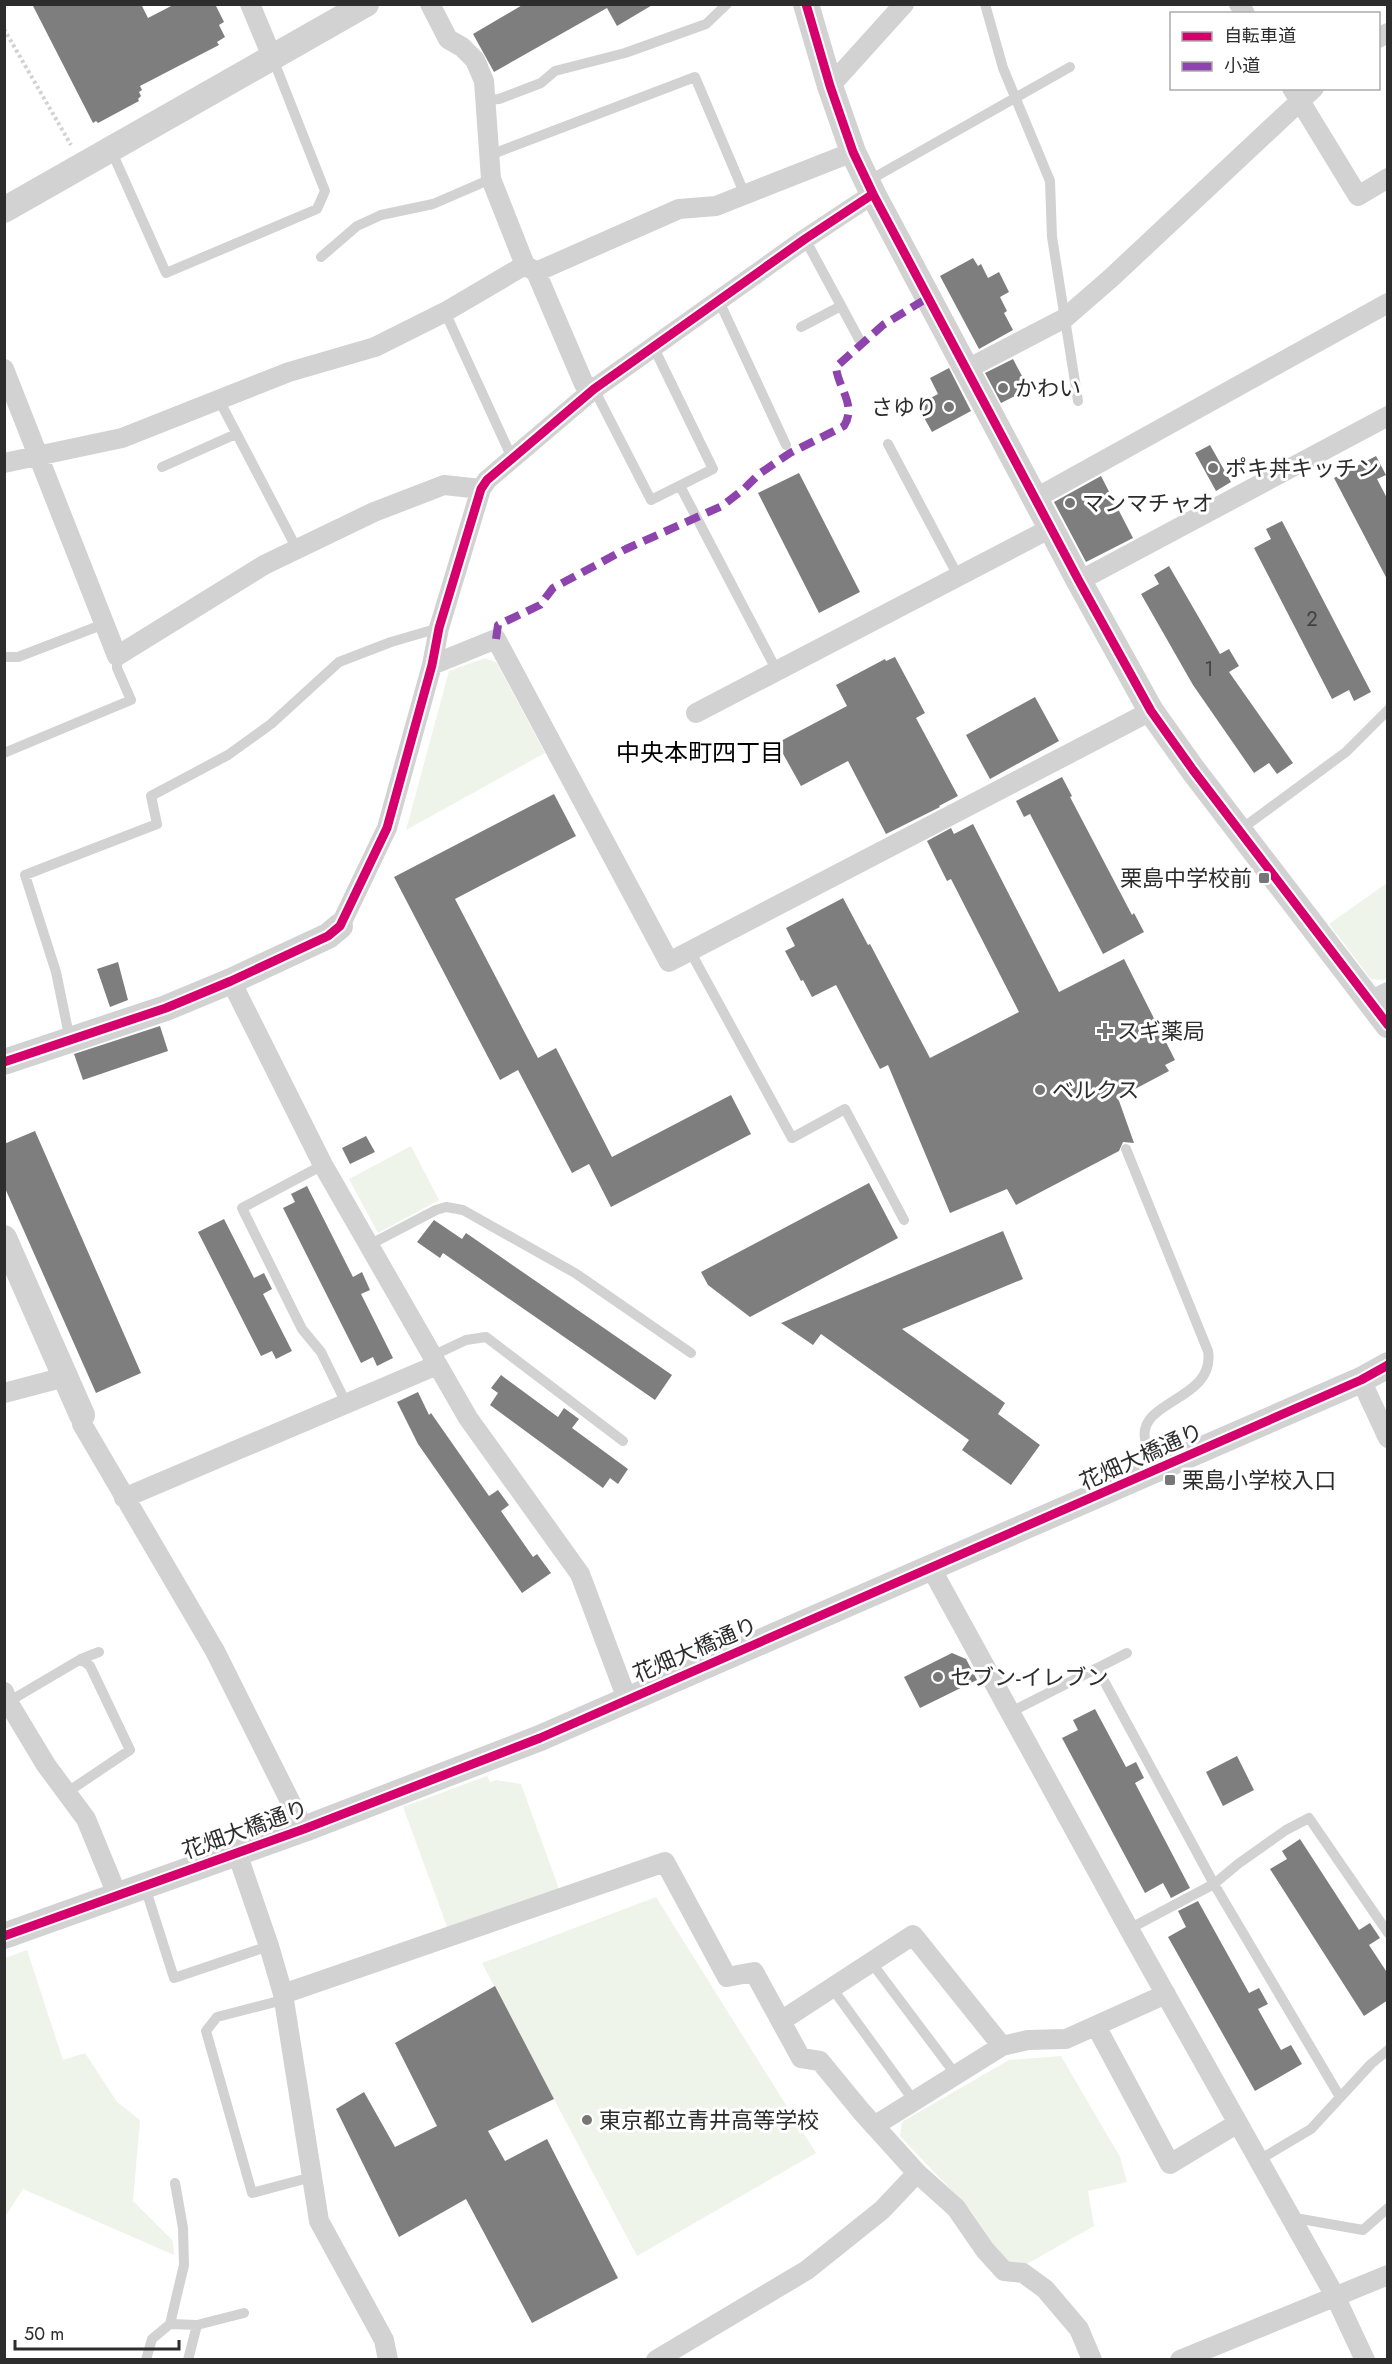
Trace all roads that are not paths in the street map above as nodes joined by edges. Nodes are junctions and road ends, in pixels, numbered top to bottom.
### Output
1 (250, 4) edge
2 (366, 4) edge
3 (430, 4) edge
4 (727, 4) edge
5 (806, 4) edge
6 (904, 4) edge
7 (985, 4) edge
8 (273, 59) junction
9 (1070, 67) dead end
10 (830, 86) junction
11 (1301, 92) edge
12 (1016, 97) junction
13 (486, 100) junction
14 (111, 150) junction
15 (853, 152) junction
16 (490, 155) junction
17 (1388, 178) edge
18 (491, 179) junction
19 (870, 187) junction
20 (745, 195) junction
21 (4, 210) edge
22 (805, 239) junction
23 (321, 257) dead end
24 (530, 268) junction
25 (719, 301) junction
26 (1388, 303) edge
27 (841, 306) junction
28 (446, 312) junction
29 (1065, 318) junction
30 (801, 327) dead end
31 (860, 339) dead end
32 (653, 346) junction
33 (4, 369) edge
34 (967, 369) junction
35 (594, 389) junction
36 (218, 398) junction
37 (1078, 401) dead end
38 (1388, 416) edge
39 (236, 434) junction
40 (888, 444) dead end
41 (786, 445) dead end
42 (39, 455) junction
43 (512, 458) junction
44 (4, 463) edge
45 (162, 467) dead end
46 (680, 486) junction
47 (481, 489) junction
48 (1036, 498) junction
49 (1051, 528) junction
50 (297, 549) junction
51 (958, 576) junction
52 (1079, 581) junction
53 (104, 624) junction
54 (439, 628) junction
55 (117, 656) junction
56 (7, 657) dead end
57 (432, 665) junction
58 (777, 670) junction
59 (1388, 710) edge
60 (1151, 711) junction
61 (696, 713) dead end
62 (4, 753) edge
63 (1240, 830) junction
64 (340, 926) joint
65 (690, 951) junction
66 (231, 981) junction
67 (1379, 996) edge
68 (1388, 1025) edge
69 (70, 1040) junction
70 (4, 1062) edge
71 (1126, 1149) dead end
72 (323, 1165) junction
73 (904, 1220) dead end
74 (4, 1238) edge
75 (369, 1245) junction
76 (691, 1353) dead end
77 (434, 1360) junction
78 (1388, 1365) edge
79 (65, 1377) junction
80 (1361, 1380) junction
81 (4, 1393) edge
82 (346, 1403) junction
83 (82, 1415) joint
84 (1388, 1438) edge
85 (623, 1441) dead end
86 (1158, 1469) junction
87 (124, 1498) junction
88 (931, 1568) junction
89 (99, 1652) dead end
90 (1126, 1653) dead end
91 (81, 1659) junction
92 (1097, 1668) junction
93 (6, 1697) edge
94 (627, 1699) junction
95 (1011, 1712) junction
96 (66, 1793) junction
97 (304, 1829) junction
98 (237, 1853) junction
99 (1214, 1884) junction
100 (145, 1887) junction
101 (118, 1897) junction
102 (1129, 1929) junction
103 (1388, 1933) edge
104 (4, 1936) edge
105 (269, 1946) junction
106 (871, 1962) junction
107 (832, 1988) junction
108 (1166, 1994) junction
109 (283, 1997) junction
110 (781, 2021) junction
111 (1096, 2026) junction
112 (1002, 2046) junction
113 (1388, 2050) edge
114 (956, 2075) junction
115 (1340, 2097) junction
116 (914, 2101) junction
117 (1238, 2123) junction
118 (874, 2126) junction
119 (1259, 2160) junction
120 (917, 2173) junction
121 (312, 2177) junction
122 (175, 2183) dead end
123 (1388, 2208) edge
124 (1293, 2222) junction
125 (1388, 2275) edge
126 (1335, 2296) junction
127 (243, 2313) dead end
128 (170, 2324) junction
129 (196, 2325) junction
130 (146, 2360) edge
131 (188, 2360) edge
132 (388, 2360) edge
133 (656, 2360) edge
134 (1092, 2360) edge
135 (1180, 2360) edge
136 (1365, 2360) edge

1 - 8 street
2 - 8 street
3 - 13 street
4 - 13 lane
5 - 10 street
6 - 10 street
7 - 12 lane
8 - 14 street
8 - 14 lane
9 - 12 lane
10 - 15 street
11 - 17 street
11 - 29 street
12 - 19 lane
12 - 29 lane
13 - 16 street
14 - 21 street
15 - 19 street
15 - 20 street
16 - 18 street
16 - 20 lane
18 - 23 lane
18 - 24 street
19 - 22 street
19 - 34 street
20 - 24 street
22 - 25 street
22 - 27 lane
24 - 28 street
24 - 35 street
25 - 32 street
25 - 41 lane
26 - 48 street
27 - 30 lane
27 - 31 lane
28 - 36 street
28 - 43 lane
29 - 34 street
29 - 37 lane
32 - 35 street
32 - 46 lane
33 - 42 street
34 - 48 street
35 - 43 street
35 - 46 lane
36 - 39 lane
36 - 42 street
38 - 52 street
39 - 45 lane
39 - 50 lane
40 - 51 lane
42 - 44 street
42 - 53 street
43 - 47 street
46 - 58 lane
47 - 50 street
47 - 54 street
48 - 49 street
49 - 51 street
49 - 52 street
50 - 55 street
51 - 58 street
52 - 60 street
53 - 55 street
53 - 56 lane
54 - 57 street
54 - 69 lane
55 - 62 lane
57 - 64 street
57 - 65 street
58 - 61 street
59 - 63 lane
60 - 63 street
60 - 65 street
63 - 67 street
64 - 66 street
65 - 73 lane
66 - 69 street
66 - 72 street
67 - 68 street
69 - 70 street
71 - 86 lane
72 - 75 street
72 - 82 lane
74 - 79 street
75 - 76 lane
75 - 77 street
77 - 82 street
77 - 85 lane
77 - 94 street
78 - 80 street, 花畑大橋通り
79 - 81 street
79 - 83 street
80 - 84 street
80 - 86 street, 花畑大橋通り
82 - 87 street
83 - 87 street
86 - 88 street, 花畑大橋通り
87 - 97 street
88 - 94 street, 花畑大橋通り
88 - 95 street
89 - 91 lane
90 - 92 lane
91 - 93 lane
91 - 96 lane
92 - 95 lane
92 - 99 lane
93 - 96 street
94 - 97 street, 花畑大橋通り
95 - 102 street
96 - 101 street
97 - 98 street, 花畑大橋通り
98 - 100 street, 花畑大橋通り
98 - 105 street
99 - 102 lane
99 - 103 lane
99 - 115 lane
100 - 101 street, 花畑大橋通り
100 - 105 lane
101 - 104 street, 花畑大橋通り
102 - 108 street
105 - 109 street
106 - 107 street
106 - 112 street
106 - 114 lane
107 - 110 street
107 - 116 lane
108 - 111 street
108 - 117 street
109 - 110 street
109 - 121 street
109 - 121 lane
110 - 118 street
111 - 112 street
111 - 117 street
112 - 114 street
113 - 115 lane
114 - 116 street
115 - 119 lane
116 - 118 street
117 - 119 street
118 - 120 street
119 - 124 street
120 - 133 street
120 - 134 street
121 - 132 street
122 - 128 lane
123 - 124 lane
124 - 126 street
125 - 126 street
126 - 135 street
126 - 136 street
127 - 129 lane
128 - 129 lane
128 - 130 lane
129 - 131 lane

